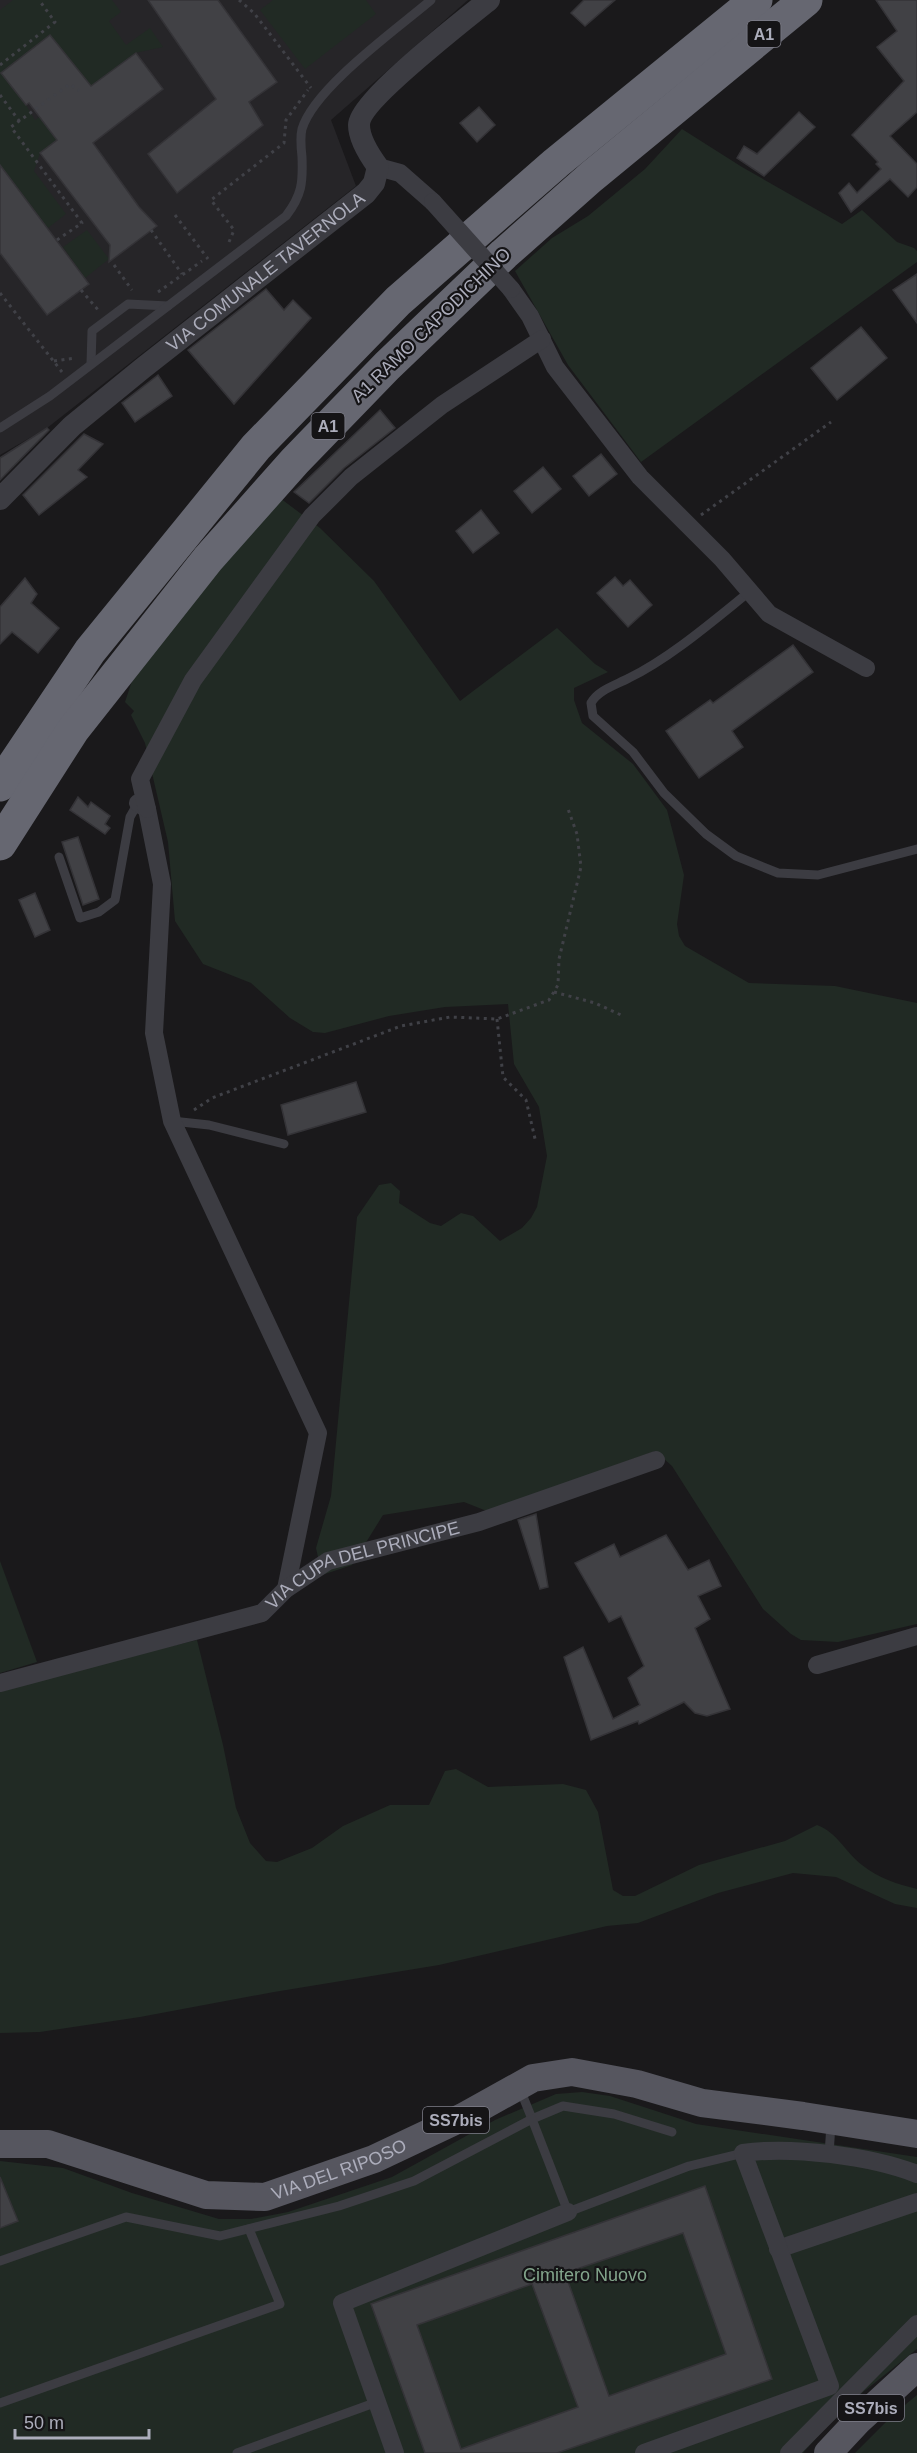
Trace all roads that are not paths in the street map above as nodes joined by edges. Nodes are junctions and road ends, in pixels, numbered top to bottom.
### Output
1 (489, 0) edge
2 (751, 0) edge
3 (756, 0) edge
4 (806, 0) edge
5 (428, 1) edge
6 (707, 41) junction
7 (378, 167) junction
8 (168, 306) junction
9 (542, 339) junction
10 (91, 364) junction
11 (0, 428) edge
12 (0, 499) edge
13 (749, 592) junction
14 (866, 668) dead end
15 (0, 785) edge
16 (142, 806) junction
17 (0, 844) edge
18 (917, 849) edge
19 (59, 857) dead end
20 (172, 1121) junction
21 (284, 1144) dead end
22 (656, 1460) dead end
23 (286, 1589) junction
24 (917, 1636) edge
25 (817, 1665) dead end
26 (0, 1683) edge
27 (519, 2086) junction
28 (532, 2119) junction
29 (831, 2121) junction
30 (672, 2132) dead end
31 (917, 2134) edge
32 (0, 2145) edge
33 (743, 2153) junction
34 (829, 2155) junction
35 (917, 2174) edge
36 (917, 2202) edge
37 (568, 2212) junction
38 (249, 2229) junction
39 (778, 2249) junction
40 (0, 2261) edge
41 (917, 2324) edge
42 (917, 2367) edge
43 (377, 2402) junction
44 (0, 2403) edge
45 (237, 2453) edge
46 (394, 2453) edge
47 (644, 2453) edge
48 (789, 2453) edge
49 (828, 2453) edge

1 - 7 street
2 - 6 highway
3 - 6 highway, A1 RAMO CAPODICHINO / A1
4 - 17 highway, A1 RAMO CAPODICHINO / A1
5 - 8 lane
6 - 15 highway, A1 RAMO CAPODICHINO / A1
7 - 9 street, bridge
7 - 12 street, VIA COMUNALE TAVERNOLA
8 - 10 lane
8 - 10 lane
9 - 13 street
9 - 16 street
10 - 11 lane
13 - 14 street
13 - 18 lane
16 - 19 lane
16 - 20 street
20 - 21 lane
20 - 23 street
22 - 23 street, VIA CUPA DEL PRINCIPE
23 - 26 street, VIA CUPA DEL PRINCIPE
24 - 25 street
27 - 28 lane
27 - 29 main road, VIA DEL RIPOSO / SS7bis
27 - 32 main road, VIA DEL RIPOSO / SS7bis
28 - 30 lane
28 - 37 lane
28 - 38 lane
29 - 31 main road, VIA DEL RIPOSO / SS7bis
29 - 34 lane
33 - 34 street
33 - 37 lane
33 - 39 street
34 - 35 street
36 - 39 street
37 - 43 street
38 - 40 lane
38 - 44 lane
39 - 47 street
41 - 48 street
42 - 49 main road, SS7bis
43 - 45 lane
43 - 46 street

